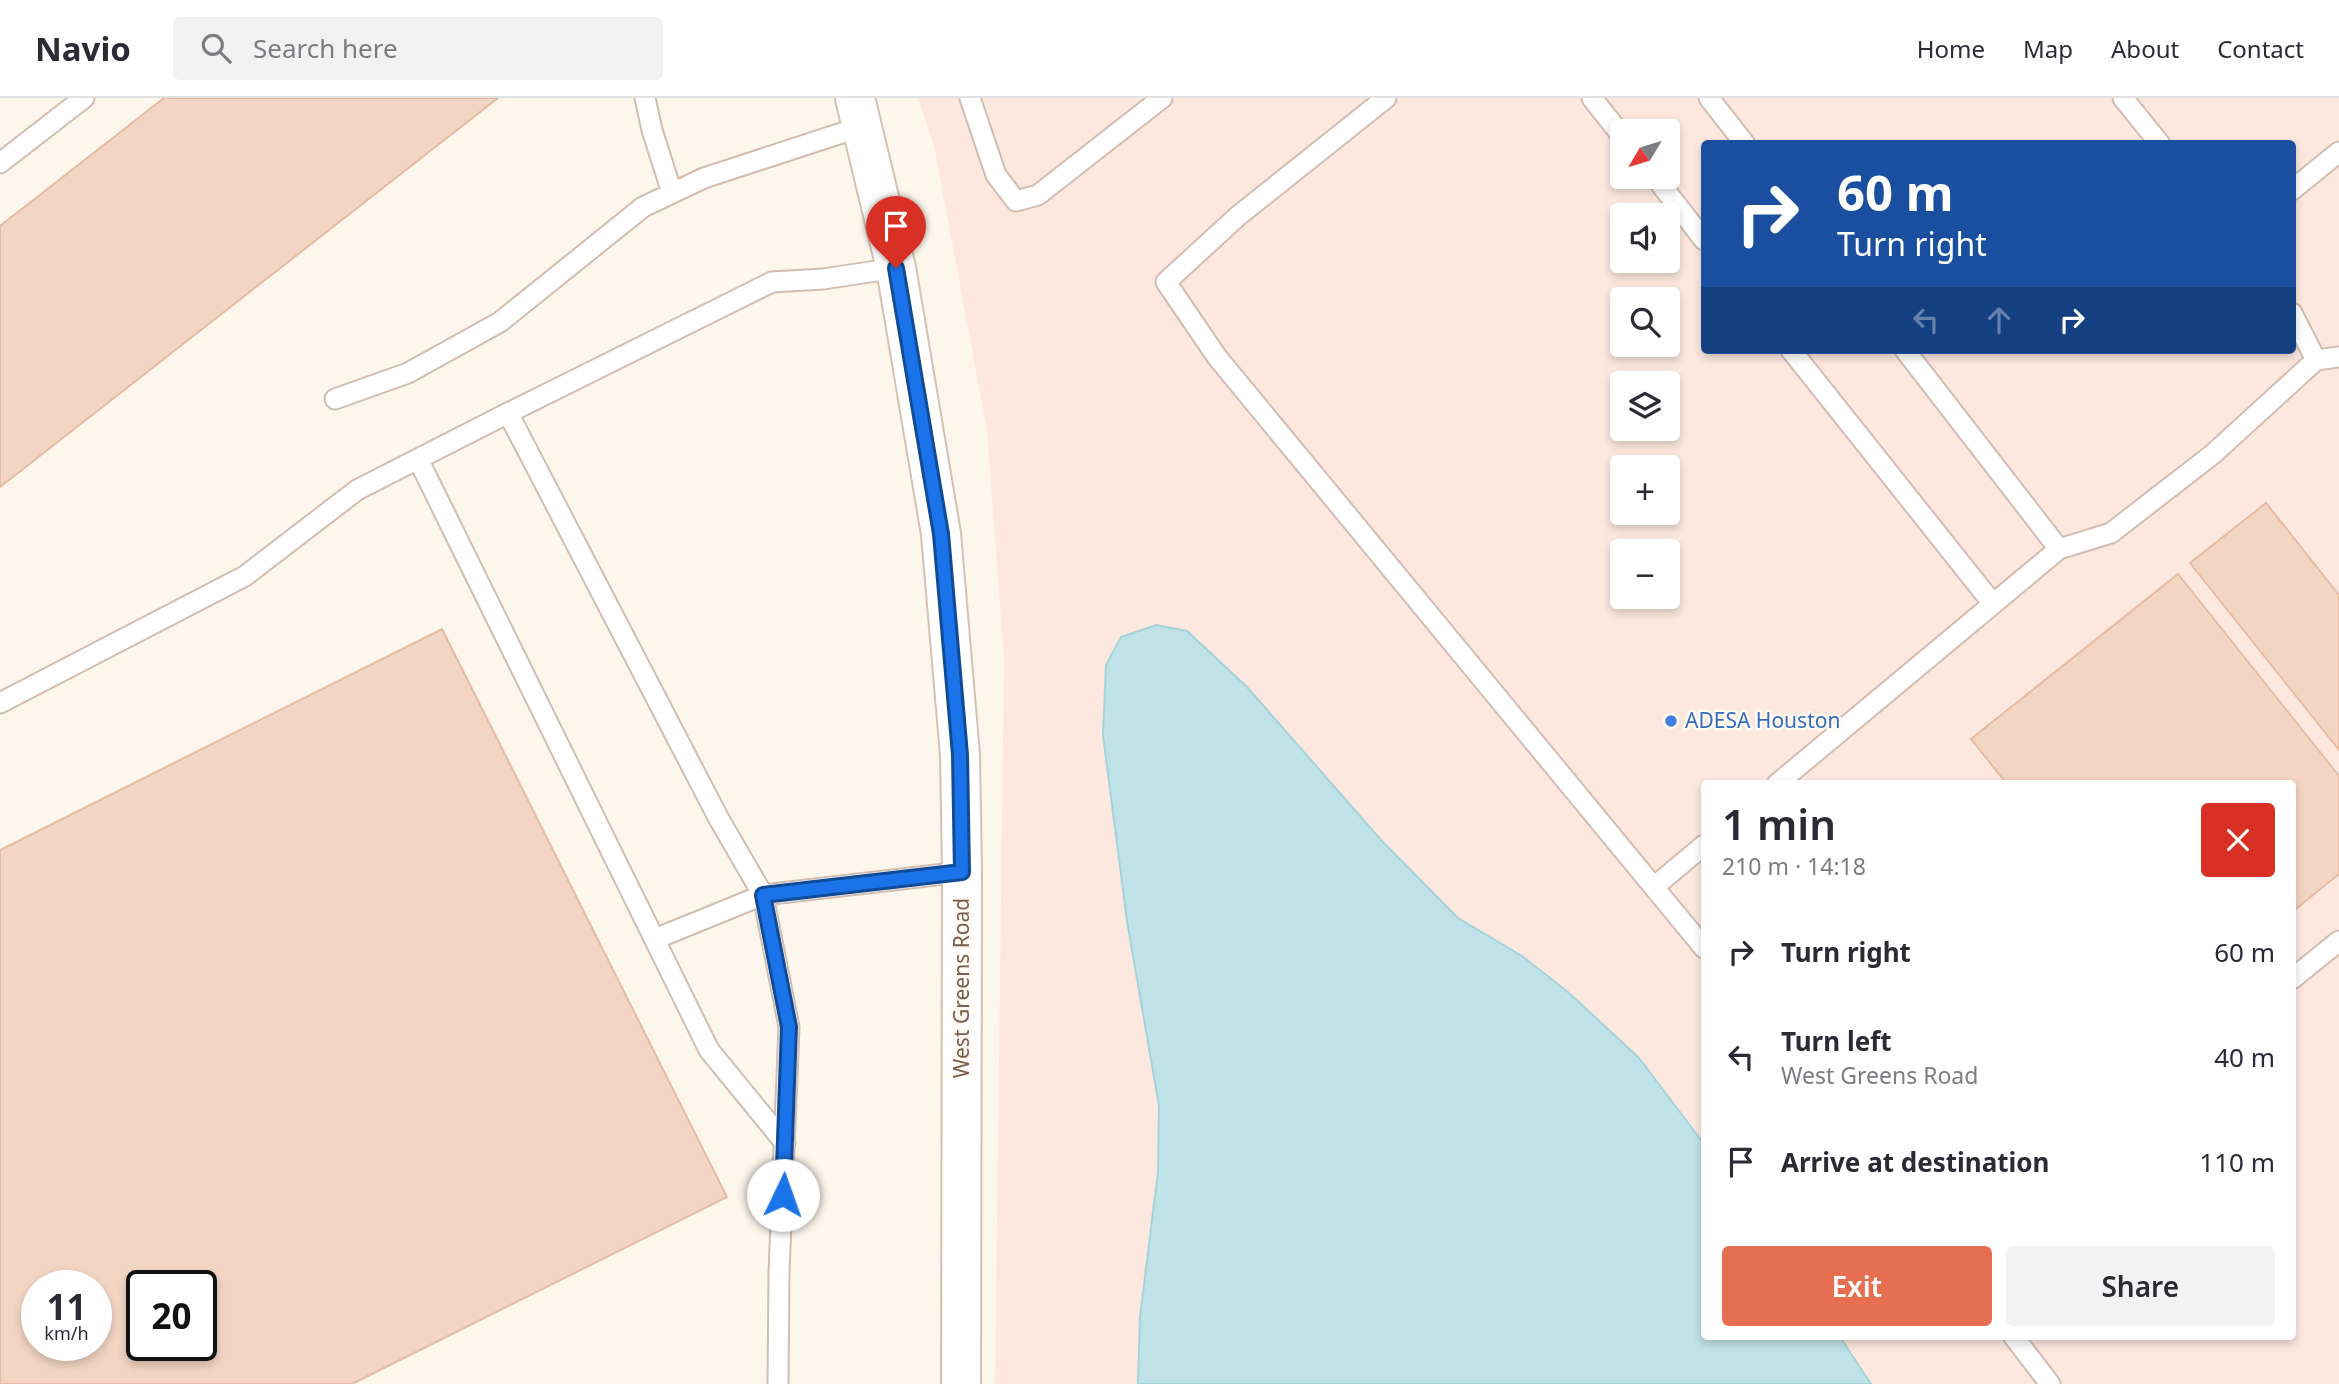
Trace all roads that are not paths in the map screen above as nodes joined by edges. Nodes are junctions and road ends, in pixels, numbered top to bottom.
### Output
1 (84, 98) edge
2 (645, 98) edge
3 (970, 98) edge
4 (1161, 98) edge
5 (1386, 98) edge
6 (1592, 98) edge
7 (1709, 98) edge
8 (2123, 98) edge
9 (859, 112) edge
10 (1610, 121) edge
11 (1742, 140) edge
12 (2157, 140) edge
13 (2339, 152) edge
14 (0, 163) edge
15 (2296, 187) edge
16 (1664, 189) edge
17 (672, 193) junction
18 (1701, 236) edge
19 (896, 268) junction
20 (2296, 321) edge
21 (1794, 354) edge
22 (1908, 354) edge
23 (2339, 357) edge
24 (2316, 360) junction
25 (335, 399) dead end
26 (508, 413) junction
27 (418, 459) junction
28 (2059, 549) junction
29 (1993, 604) junction
30 (0, 703) edge
31 (1782, 780) edge
32 (1701, 848) edge
33 (962, 872) junction
34 (1654, 887) junction
35 (763, 895) junction
36 (655, 939) junction
37 (2339, 941) edge
38 (1701, 944) edge
39 (2296, 976) edge
40 (785, 1143) junction
41 (2016, 1340) edge
42 (778, 1384) edge
43 (961, 1384) edge
44 (2050, 1384) edge

1 - 14 lane
2 - 17 lane
3 - 4 lane
5 - 34 lane
6 - 10 lane
7 - 11 lane
8 - 12 lane
9 - 17 lane
9 - 19 main road, West Greens Road
13 - 15 lane
16 - 18 lane
17 - 25 lane
19 - 26 lane
19 - 33 main road, West Greens Road
20 - 24 lane
21 - 29 lane
22 - 28 lane
23 - 24 lane
24 - 28 lane
26 - 27 lane
26 - 35 lane
27 - 30 lane
27 - 36 lane
28 - 29 lane
29 - 31 lane
32 - 34 lane
33 - 35 lane
33 - 43 main road, West Greens Road
34 - 38 lane
35 - 36 lane
35 - 40 lane
36 - 40 lane
37 - 39 lane
40 - 42 lane
41 - 44 lane

